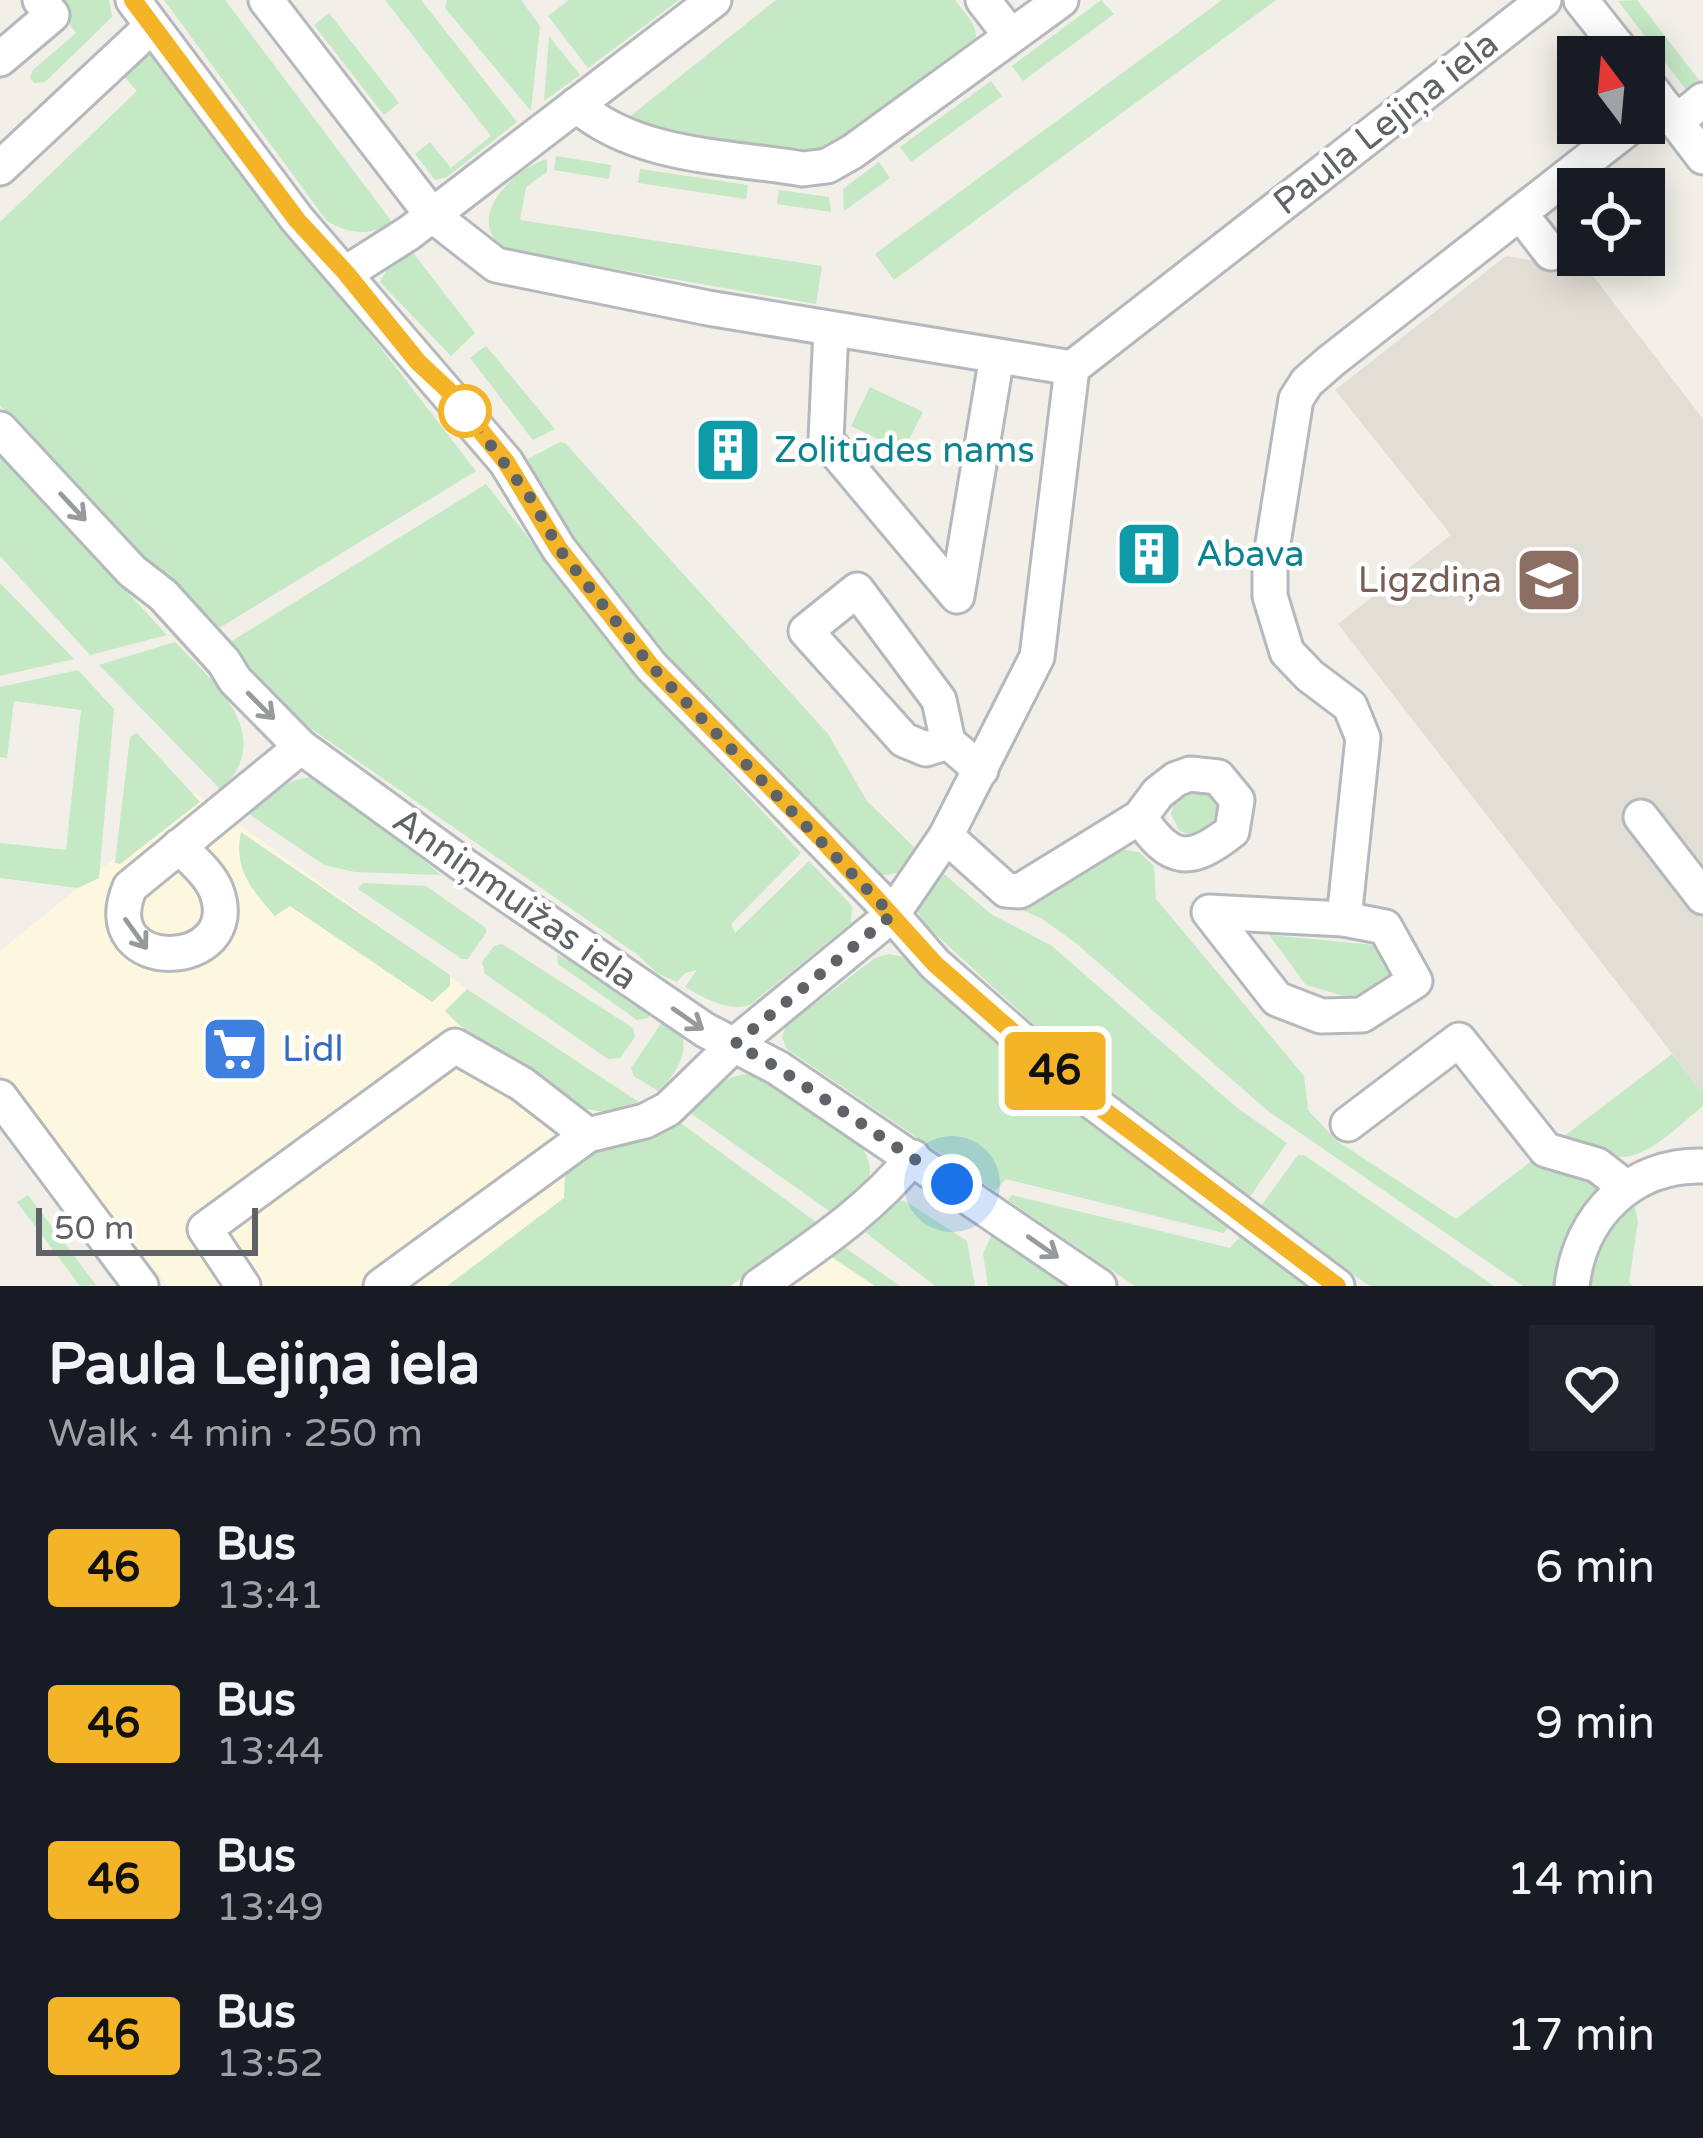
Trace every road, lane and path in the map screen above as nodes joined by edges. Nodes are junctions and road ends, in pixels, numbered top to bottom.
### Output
1 (40, 0) edge
2 (266, 0) edge
3 (714, 0) edge
4 (982, 0) edge
5 (1060, 0) edge
6 (1544, 0) edge
7 (1581, 0) edge
8 (142, 13) edge
9 (1011, 36) junction
10 (1609, 36) edge
11 (0, 59) edge
12 (1703, 100) edge
13 (576, 105) junction
14 (1665, 107) edge
15 (1665, 121) edge
16 (1608, 144) edge
17 (1703, 157) edge
18 (0, 168) edge
19 (1520, 213) junction
20 (432, 215) junction
21 (1551, 253) dead end
22 (346, 273) junction
23 (831, 328) junction
24 (997, 356) junction
25 (1072, 368) junction
26 (0, 429) edge
27 (947, 742) junction
28 (301, 747) junction
29 (981, 770) junction
30 (1140, 817) dead end
31 (1641, 817) dead end
32 (946, 836) junction
33 (179, 846) dead end
34 (1703, 897) edge
35 (892, 915) junction
36 (1344, 920) junction
37 (735, 1044) junction
38 (0, 1096) edge
39 (1348, 1124) dead end
40 (588, 1135) junction
41 (913, 1157) junction
42 (1703, 1166) edge
43 (1624, 1186) junction
44 (141, 1286) edge
45 (242, 1286) edge
46 (381, 1286) edge
47 (759, 1286) edge
48 (1099, 1286) edge
49 (1337, 1286) edge
50 (1572, 1286) edge

1 - 11 street
2 - 20 street
3 - 13 street
4 - 9 street
5 - 9 street
6 - 25 street, Paula Lejiņa iela
7 - 10 street
8 - 18 street
8 - 22 street
9 - 13 street
12 - 14 street
13 - 20 street
15 - 17 street
16 - 19 street
19 - 21 street
19 - 36 street
20 - 22 street
20 - 23 street
22 - 35 street
23 - 24 street
23 - 24 street
24 - 25 street
25 - 29 street
26 -> 28 street, Anniņmuižas iela
27 - 27 street
27 - 29 street
28 - 33 street
28 -> 37 street, Anniņmuižas iela
29 - 32 street
30 - 32 street
31 - 34 street
32 - 35 street
35 - 37 street
35 - 49 street
36 - 36 street
37 - 40 street
37 - 41 street, Anniņmuižas iela
38 - 44 street
39 - 43 street
40 - 45 street
40 - 46 street
41 - 47 street
41 -> 48 street, Anniņmuižas iela
42 - 43 street
43 - 50 street

